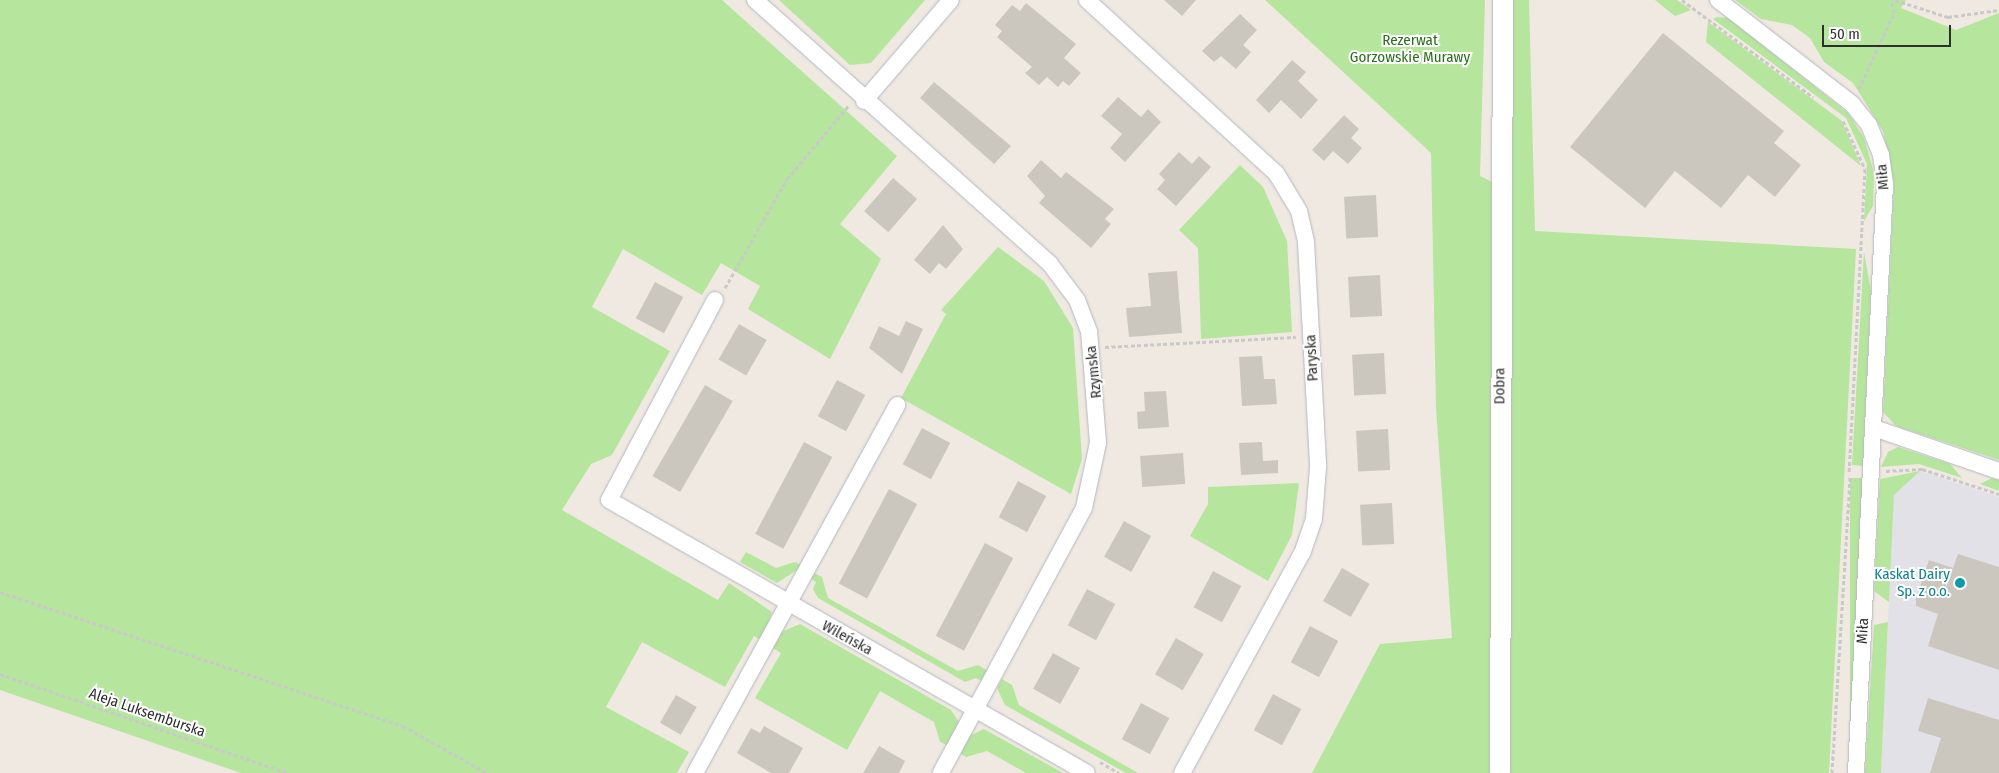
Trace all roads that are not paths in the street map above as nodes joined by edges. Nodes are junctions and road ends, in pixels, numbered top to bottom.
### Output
1 (755, 0) edge
2 (951, 0) edge
3 (1086, 0) edge
4 (1503, 0) edge
5 (1718, 0) edge
6 (860, 98) junction
7 (715, 300) road end
8 (897, 405) dead end
9 (1874, 428) junction
10 (1999, 471) edge
11 (789, 605) junction
12 (976, 711) junction
13 (695, 773) edge
14 (941, 773) edge
15 (1087, 773) edge
16 (1182, 773) edge
17 (1500, 773) edge
18 (1856, 773) edge

1 - 6 street, Rzymska
2 - 6 street
3 - 16 street, Paryska
4 - 17 street, Dobra
5 - 9 street, Miła
6 - 12 street, Rzymska
7 - 11 street, Wileńska
8 - 11 street
9 - 10 street
9 - 18 street, Miła
11 - 12 street, Wileńska
11 - 13 street
12 - 14 street, Rzymska
12 - 15 street, Wileńska

